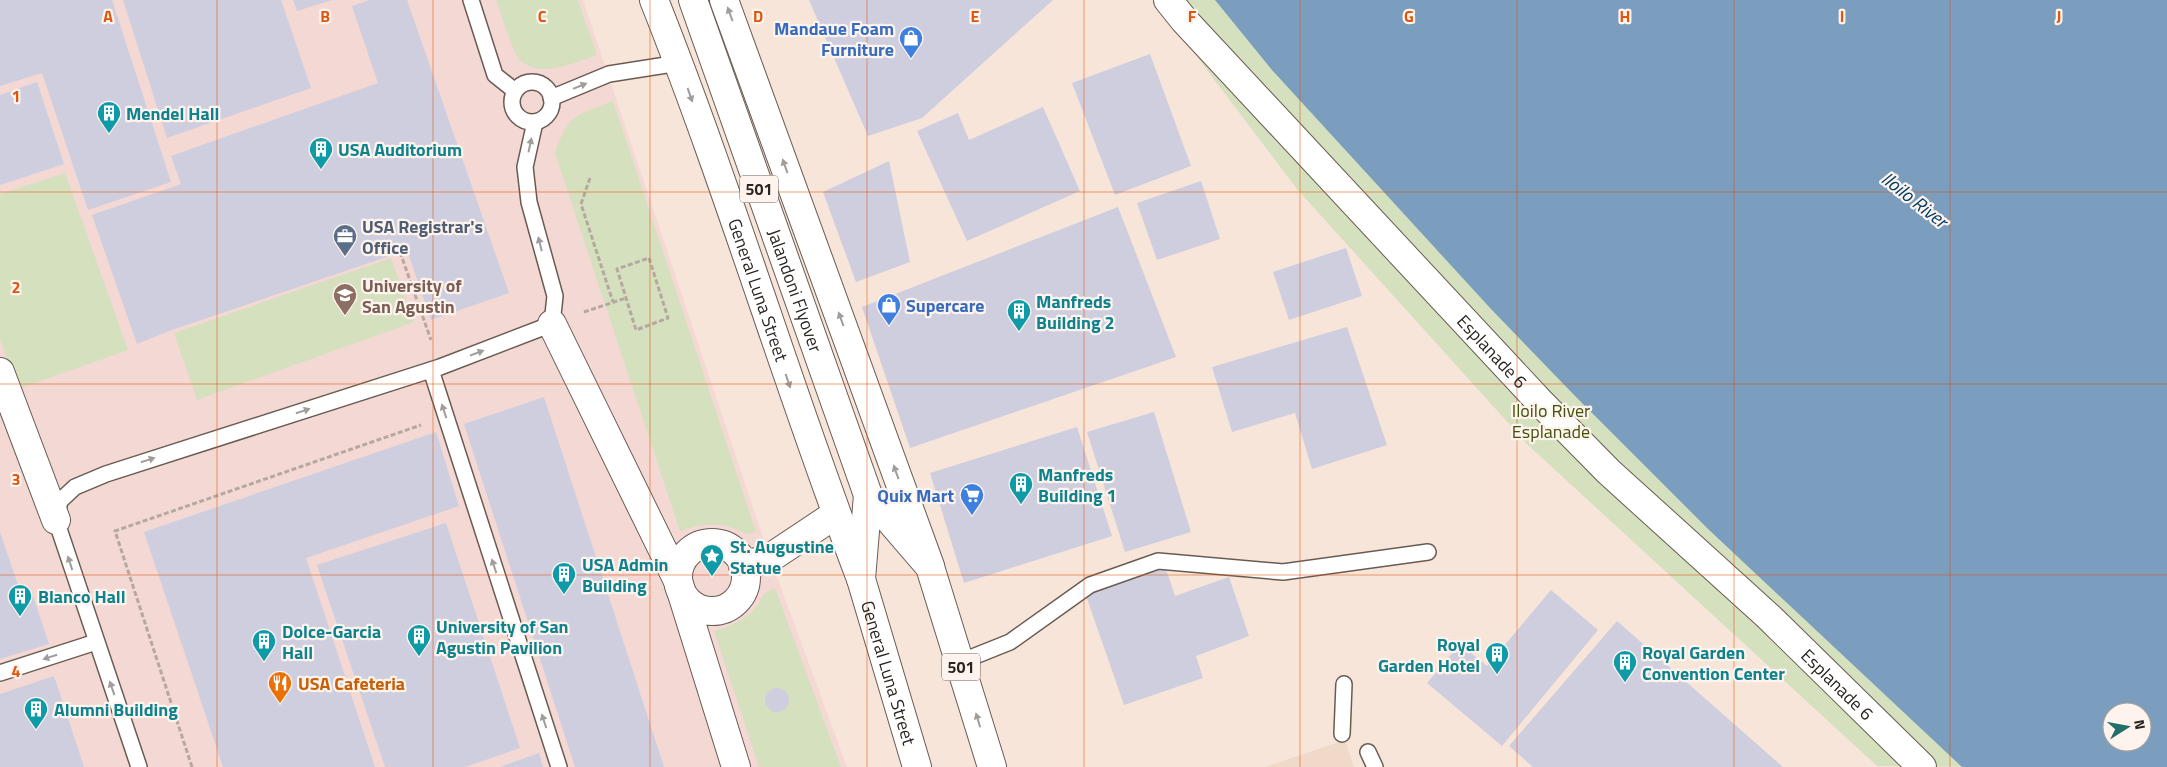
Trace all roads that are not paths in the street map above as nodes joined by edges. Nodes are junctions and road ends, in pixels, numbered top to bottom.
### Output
1 (470, 0) edge
2 (654, 0) edge
3 (693, 0) edge
4 (724, 0) edge
5 (1168, 0) edge
6 (679, 63) junction
7 (515, 91) junction
8 (551, 98) junction
9 (535, 122) junction
10 (552, 324) junction
11 (436, 368) junction
12 (0, 372) edge
13 (868, 495) junction
14 (836, 514) junction
15 (56, 520) junction
16 (1428, 552) dead end
17 (744, 566) junction
18 (930, 567) junction
19 (861, 579) junction
20 (680, 587) junction
21 (96, 642) junction
22 (960, 662) junction
23 (0, 673) edge
24 (1344, 684) dead end
25 (1342, 734) dead end
26 (1368, 752) dead end
27 (139, 767) edge
28 (559, 767) edge
29 (736, 767) edge
30 (916, 767) edge
31 (992, 767) edge
32 (1375, 767) edge
33 (1922, 767) edge

1 - 7 lane
2 - 6 main road, General Luna Street / 501
3 - 13 main road, Jalandoni Flyover / 501
18 -> 4 main road, 501
5 - 33 main road, Esplanade 6
8 -> 6 lane
6 -> 14 main road, General Luna Street / 501
7 - 8 lane
7 - 9 lane
8 - 9 lane
10 -> 9 lane
11 -> 10 lane
10 - 20 main road
15 -> 11 lane
28 -> 11 lane
12 - 15 main road
13 - 18 main road, 501
13 - 19 main road, General Luna Street / 501
14 - 17 main road
14 - 19 main road, General Luna Street / 501
21 -> 15 lane
16 - 22 lane
17 - 20 main road
17 - 20 main road
18 - 22 main road, 501
19 - 30 main road, General Luna Street / 501
20 - 29 main road
21 -> 23 lane
27 -> 21 lane
31 -> 22 main road, 501
24 - 25 lane
26 - 32 lane

